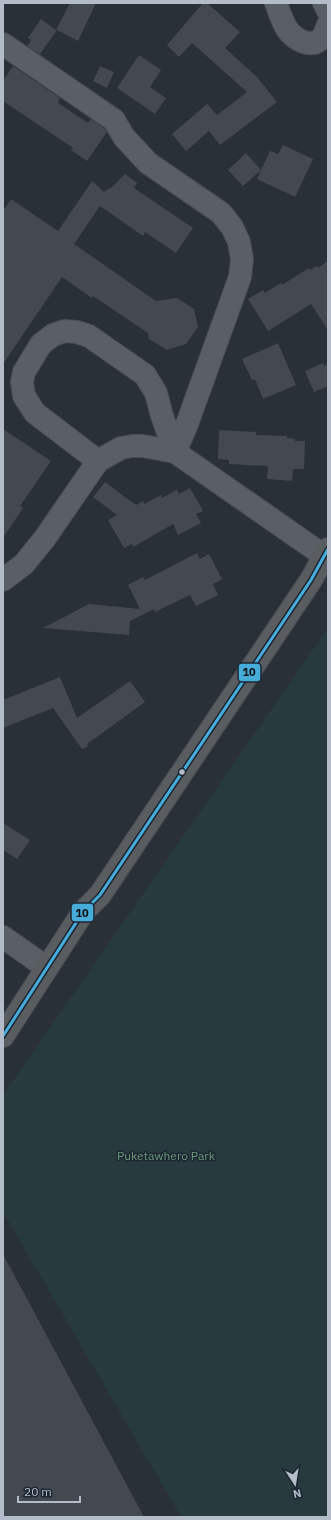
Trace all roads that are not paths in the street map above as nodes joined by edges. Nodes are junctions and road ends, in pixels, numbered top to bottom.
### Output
1 (276, 3) edge
2 (324, 3) edge
3 (328, 11) edge
4 (328, 25) edge
5 (3, 44) edge
6 (175, 452) junction
7 (98, 461) junction
8 (326, 552) edge
9 (3, 580) edge
10 (3, 937) edge
11 (47, 968) junction
12 (3, 1036) edge

1 - 4 street
2 - 3 street
5 - 6 street
6 - 7 street
6 - 7 street
6 - 8 street
7 - 9 street
8 - 11 highway
10 - 11 street
11 - 12 highway

